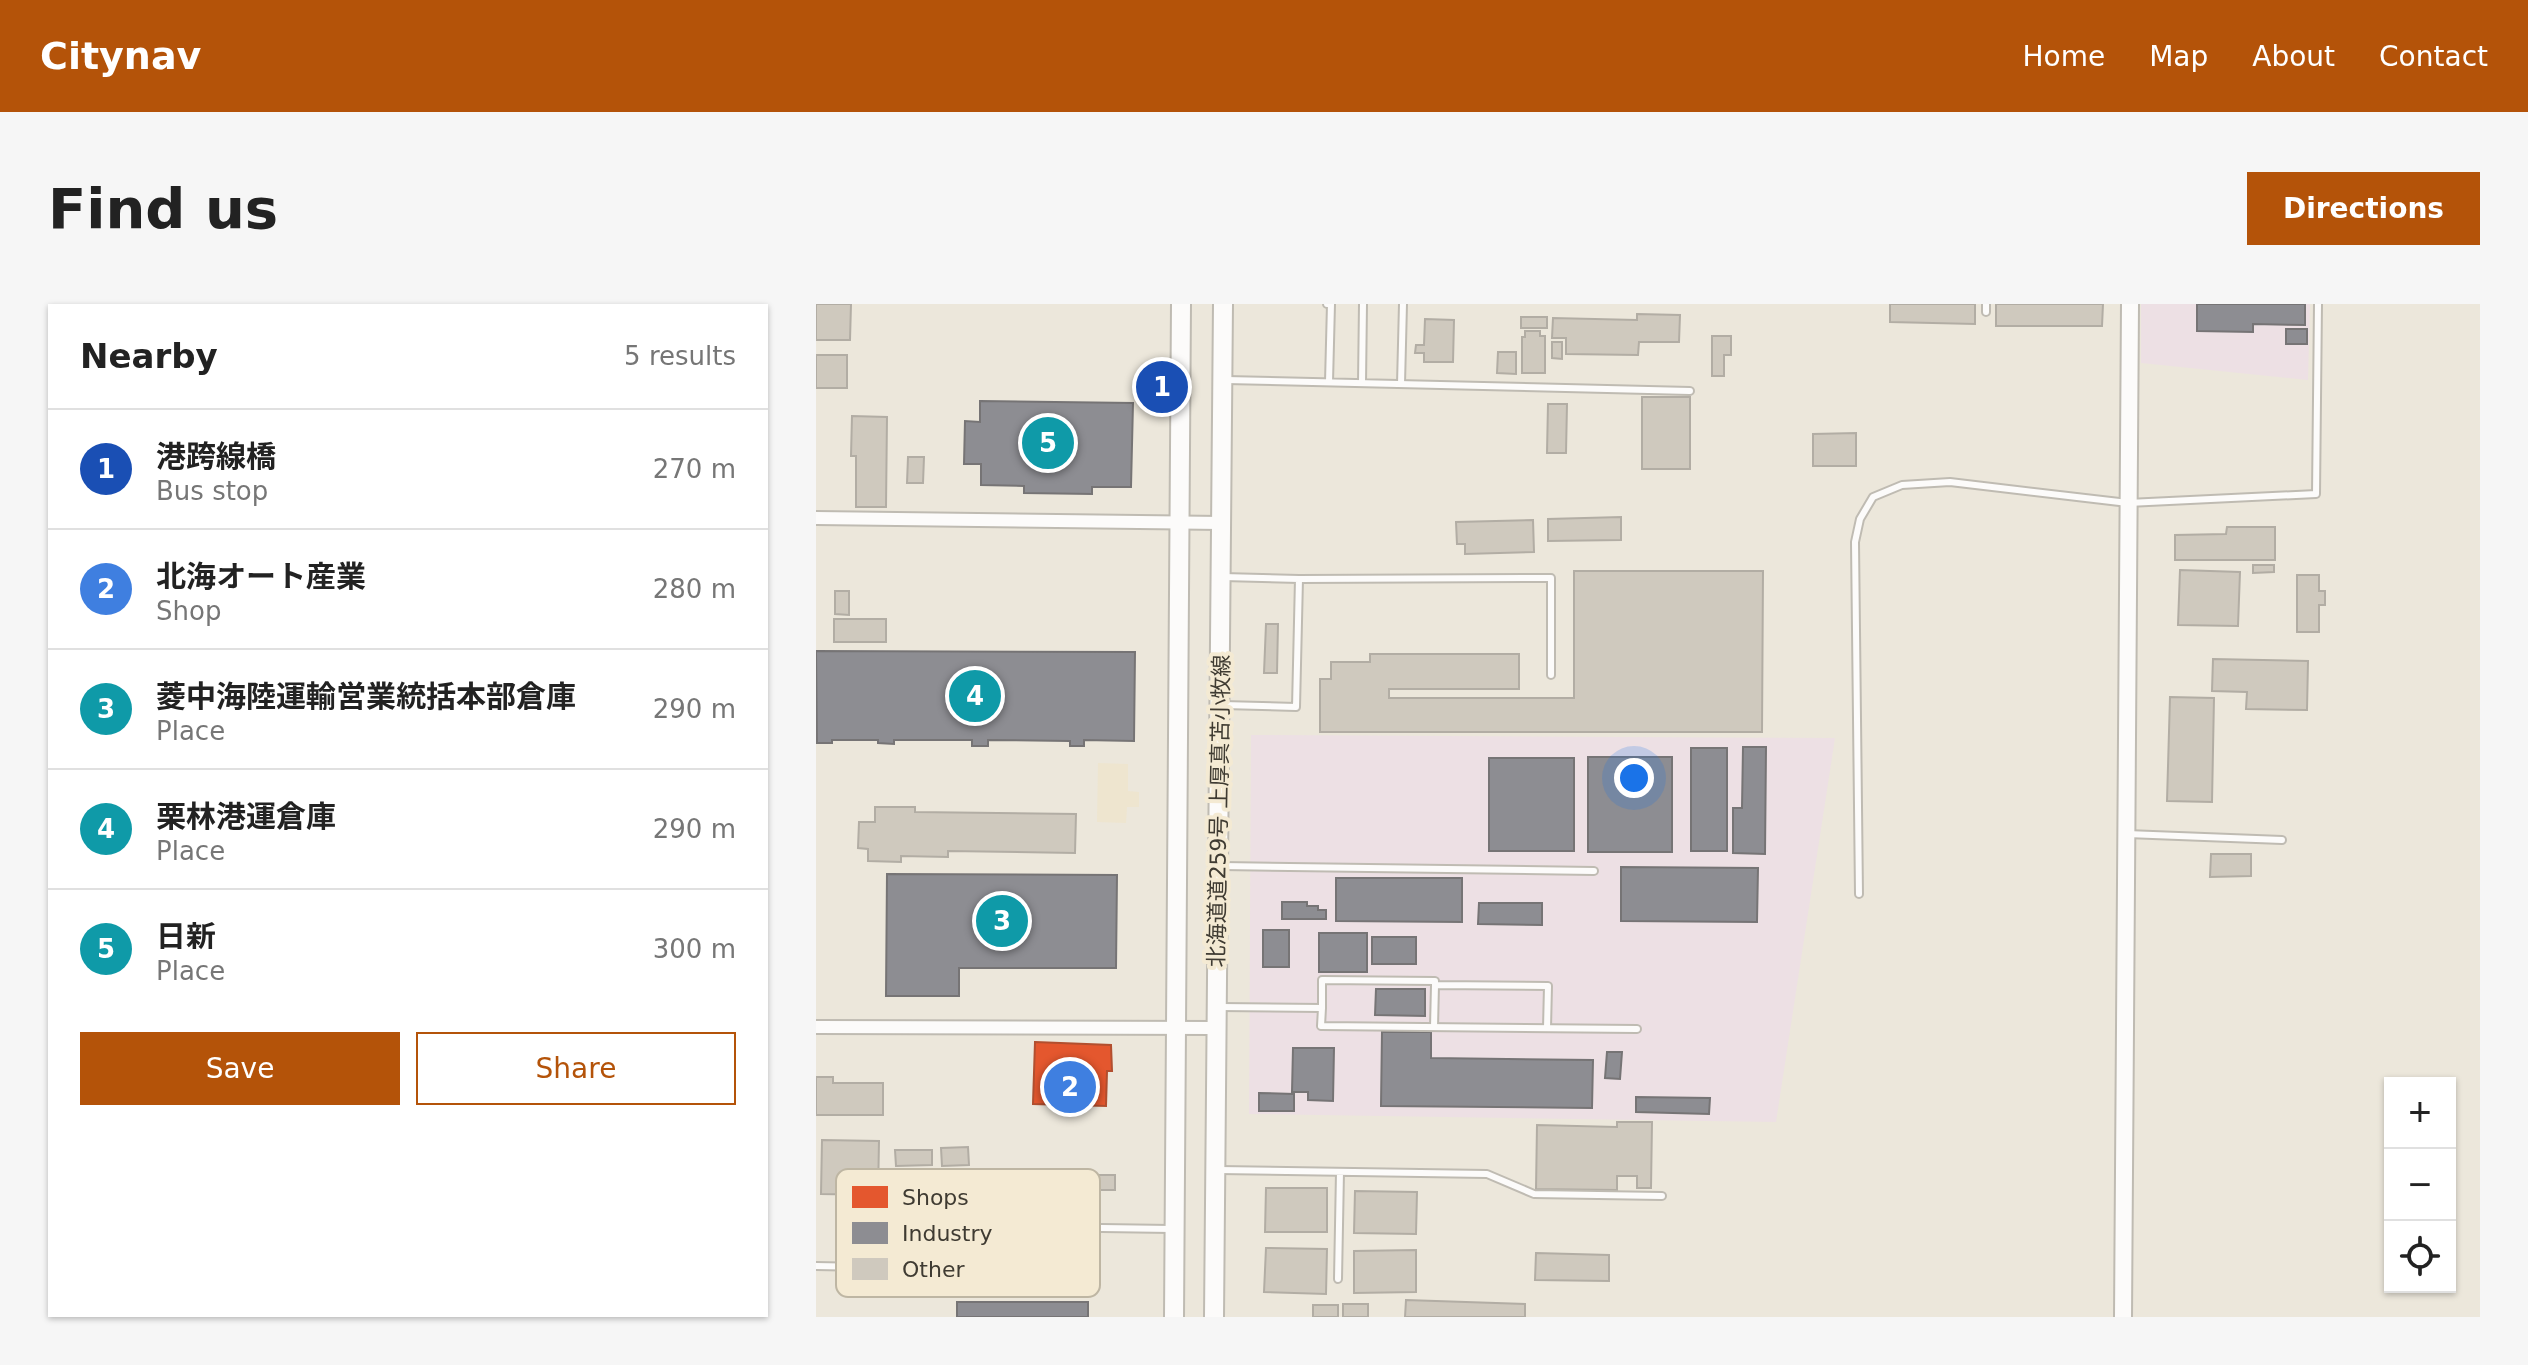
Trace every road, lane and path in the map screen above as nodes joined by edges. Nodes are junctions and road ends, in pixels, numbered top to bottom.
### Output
1 (1181, 304) edge
2 (1223, 304) edge
3 (1327, 304) edge
4 (1363, 304) edge
5 (1403, 304) edge
6 (2130, 304) edge
7 (2318, 304) edge
8 (1222, 380) junction
9 (1329, 382) junction
10 (1362, 383) junction
11 (1401, 384) junction
12 (1690, 391) dead end
13 (2128, 503) junction
14 (816, 518) edge
15 (1181, 523) junction
16 (1221, 523) junction
17 (1221, 577) junction
18 (1299, 579) junction
19 (1551, 675) dead end
20 (1219, 705) junction
21 (2127, 834) junction
22 (2282, 840) dead end
23 (1218, 866) junction
24 (1594, 871) dead end
25 (1859, 894) dead end
26 (1435, 985) junction
27 (1217, 1006) junction
28 (1322, 1008) junction
29 (816, 1027) edge
30 (1434, 1027) junction
31 (1177, 1028) junction
32 (1217, 1028) junction
33 (1547, 1028) junction
34 (1637, 1029) dead end
35 (1215, 1170) junction
36 (1340, 1172) junction
37 (1662, 1196) dead end
38 (1100, 1228) edge
39 (1174, 1229) junction
40 (816, 1266) edge
41 (836, 1266) edge
42 (1338, 1279) dead end
43 (1174, 1317) edge
44 (1214, 1317) edge
45 (2123, 1317) edge

1 - 15 main road, 北海道道259号 上厚真苫小牧線
2 - 8 main road, 北海道道259号 上厚真苫小牧線
3 - 9 lane
4 - 10 lane
5 - 11 lane
6 - 13 street
7 - 13 lane
8 - 9 lane
8 - 16 main road, 北海道道259号 上厚真苫小牧線
9 - 10 lane
10 - 11 lane
11 - 12 lane
13 - 21 street
13 - 25 lane
14 - 15 street
15 - 16 street
15 - 31 main road, 北海道道259号 上厚真苫小牧線
16 - 17 main road, 北海道道259号 上厚真苫小牧線
17 - 18 lane
17 - 20 main road, 北海道道259号 上厚真苫小牧線
18 - 19 lane
18 - 20 lane
20 - 23 main road, 北海道道259号 上厚真苫小牧線
21 - 22 lane
21 - 45 street
23 - 24 lane
23 - 27 main road, 北海道道259号 上厚真苫小牧線
26 - 28 lane
26 - 30 lane
26 - 33 lane
27 - 28 lane
27 - 32 main road, 北海道道259号 上厚真苫小牧線
28 - 30 lane
29 - 31 street
30 - 33 lane
31 - 32 street
31 - 39 main road, 北海道道259号 上厚真苫小牧線
32 - 35 main road, 北海道道259号 上厚真苫小牧線
33 - 34 lane
35 - 36 lane
35 - 44 main road, 北海道道259号 上厚真苫小牧線
36 - 37 lane
36 - 42 lane
38 - 39 lane
39 - 43 main road, 北海道道259号 上厚真苫小牧線
40 - 41 lane

